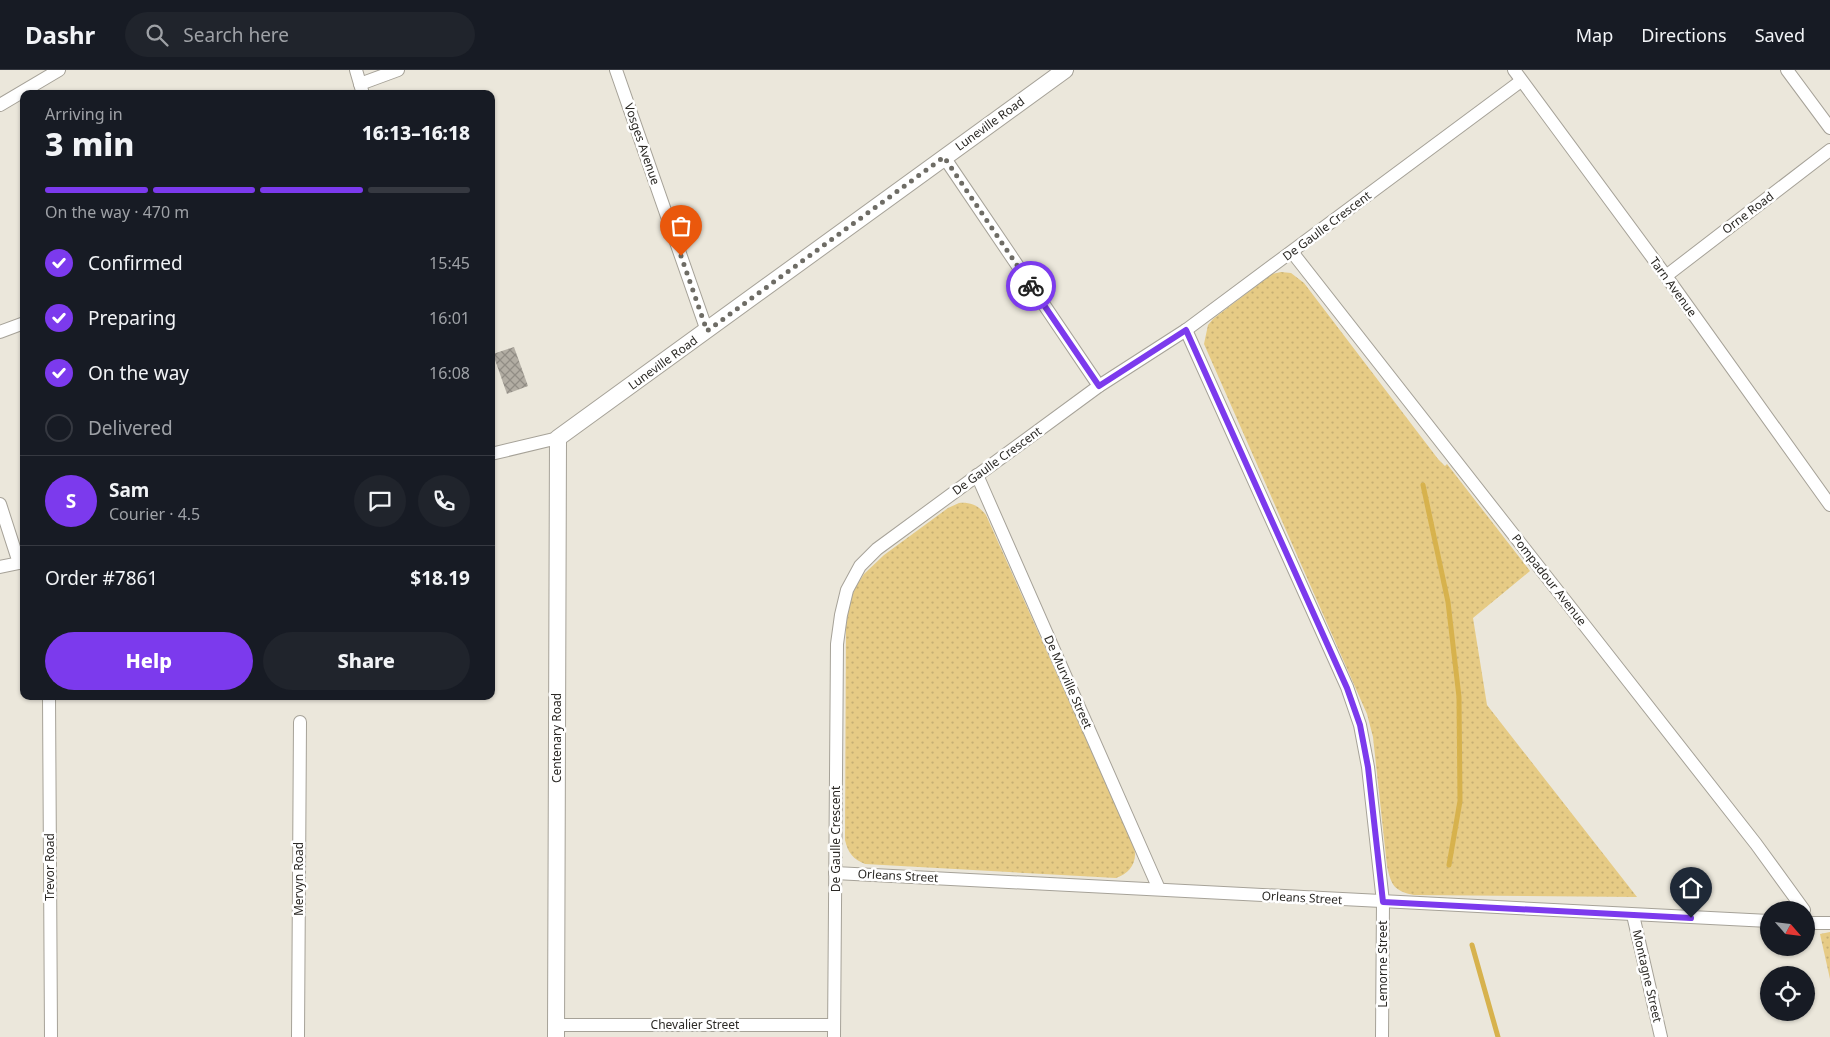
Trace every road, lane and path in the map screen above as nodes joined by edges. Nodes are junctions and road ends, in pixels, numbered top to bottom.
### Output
1 (59, 70) edge
2 (356, 70) edge
3 (398, 70) edge
4 (616, 70) edge
5 (1065, 70) edge
6 (1787, 70) edge
7 (1518, 75) edge
8 (362, 89) edge
9 (25, 90) edge
10 (20, 93) edge
11 (0, 105) edge
12 (1830, 128) edge
13 (1830, 150) edge
14 (944, 157) junction
15 (1292, 252) junction
16 (1666, 276) junction
17 (20, 324) edge
18 (1186, 330) junction
19 (707, 331) junction
20 (0, 332) edge
21 (1099, 386) junction
22 (558, 438) junction
23 (495, 453) edge
24 (977, 475) junction
25 (0, 504) edge
26 (1830, 505) edge
27 (20, 557) edge
28 (20, 562) edge
29 (0, 567) edge
30 (49, 700) edge
31 (300, 722) dead end
32 (835, 873) junction
33 (1159, 889) junction
34 (1797, 901) edge
35 (1383, 902) junction
36 (1633, 916) junction
37 (1760, 921) edge
38 (1815, 921) edge
39 (1830, 923) edge
40 (556, 1031) edge
41 (834, 1031) edge
42 (51, 1037) edge
43 (298, 1037) edge
44 (1382, 1037) edge
45 (1661, 1037) edge

1 - 9 street
2 - 8 street
3 - 8 street
4 - 19 street, Vosges Avenue
5 - 14 street, Luneville Road
6 - 12 street
7 - 15 street, De Gaulle Crescent
7 - 16 street, Tarn Avenue
10 - 11 street
13 - 16 street, Orne Road
14 - 19 street, Luneville Road
14 - 21 street
15 - 18 street, De Gaulle Crescent
15 - 34 street, Pompadour Avenue
16 - 26 street, Tarn Avenue
17 - 20 street
18 - 21 street, De Gaulle Crescent
18 - 35 street, Lemorne Street
19 - 22 street, Luneville Road
21 - 24 street, De Gaulle Crescent
22 - 23 street, Luneville Road
22 - 40 street, Centenary Road
24 - 32 street, De Gaulle Crescent
24 - 33 street, De Murville Street
25 - 27 street
28 - 29 street
30 - 42 street, Trevor Road
31 - 43 street, Mervyn Road
32 - 33 street, Orleans Street
32 - 41 street, De Gaulle Crescent
33 - 35 street, Orleans Street
35 - 36 street, Orleans Street
35 - 44 street, Lemorne Street
36 - 37 street, Orleans Street
36 - 45 street, Montagne Street
38 - 39 street
40 - 41 street, Chevalier Street

